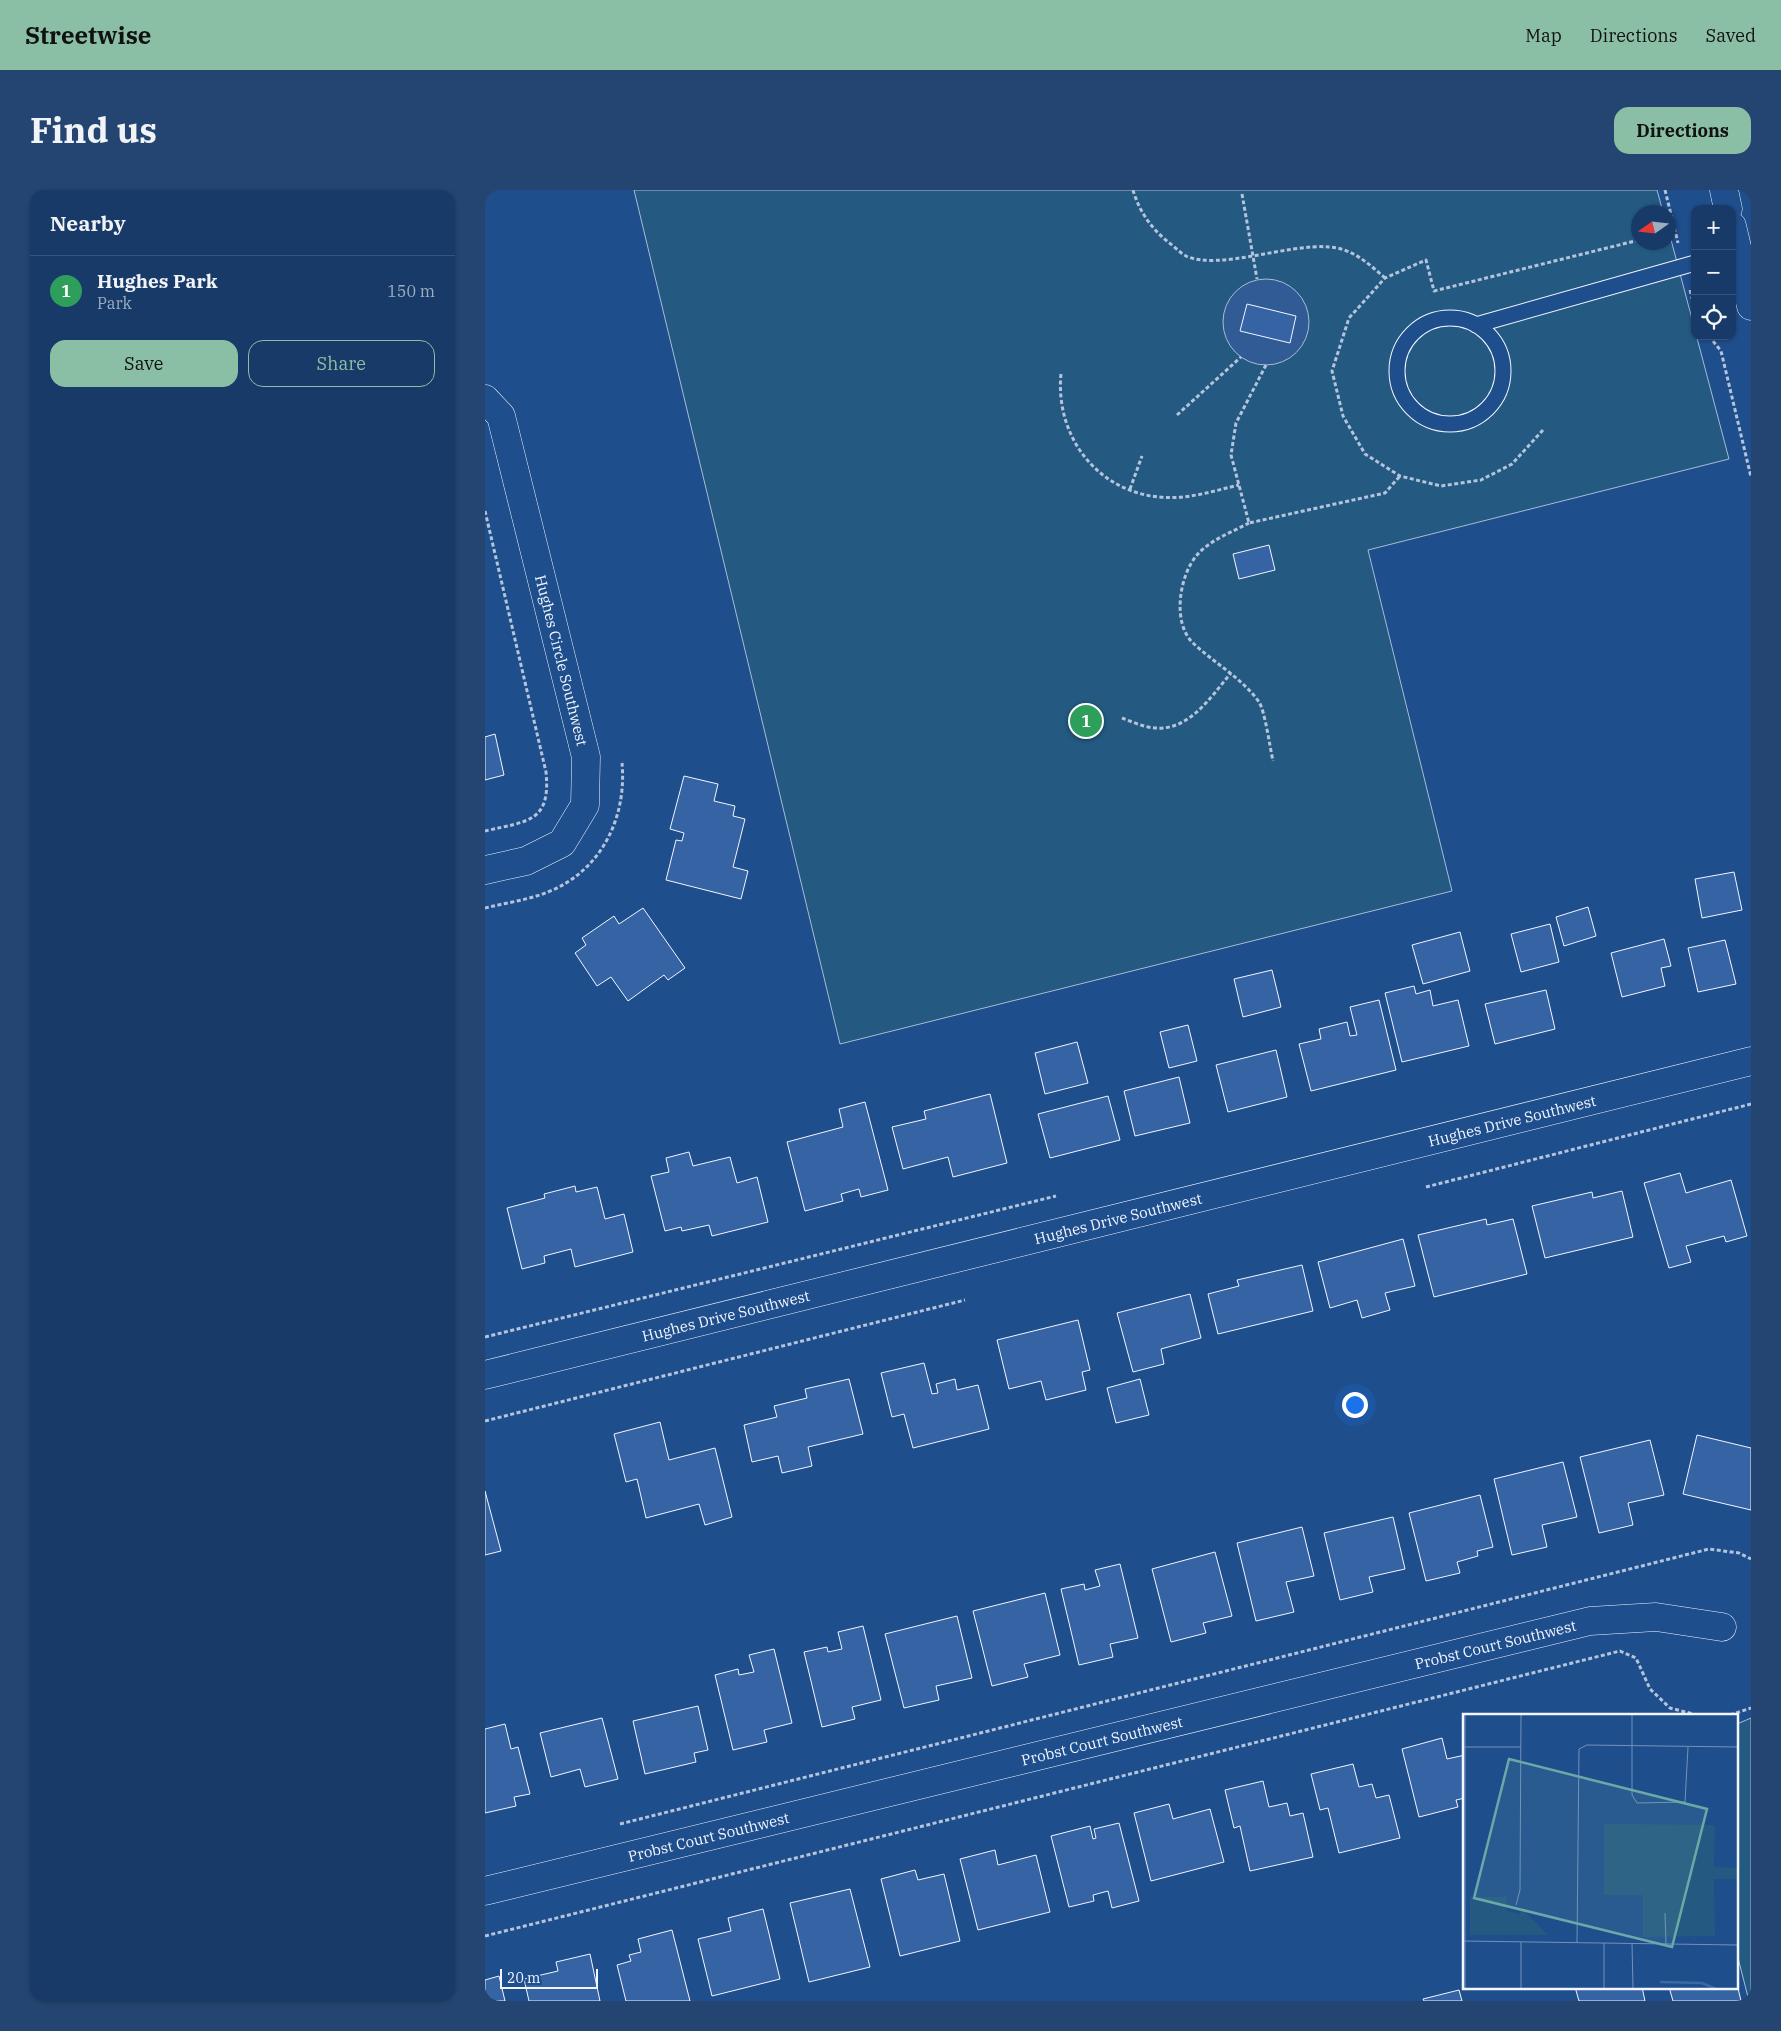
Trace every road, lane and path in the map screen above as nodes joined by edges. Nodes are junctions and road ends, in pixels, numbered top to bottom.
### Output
1 (1133, 190) edge
2 (1724, 190) edge
3 (1242, 194) dead end
4 (1727, 205) edge
5 (1631, 242) edge
6 (1736, 250) edge
7 (1253, 254) junction
8 (1691, 264) edge
9 (1385, 278) junction
10 (1257, 279) dead end
11 (1751, 306) edge
12 (1476, 325) junction
13 (1712, 340) edge
14 (1241, 357) dead end
15 (1266, 365) dead end
16 (1061, 374) dead end
17 (485, 399) edge
18 (1177, 415) dead end
19 (1543, 430) dead end
20 (1143, 456) dead end
21 (1399, 476) junction
22 (1751, 477) edge
23 (1239, 485) junction
24 (1129, 489) junction
25 (485, 511) edge
26 (1249, 523) junction
27 (1231, 673) junction
28 (1122, 718) dead end
29 (1273, 761) dead end
30 (485, 831) edge
31 (485, 870) edge
32 (1751, 1061) edge
33 (1751, 1104) edge
34 (1426, 1187) dead end
35 (1056, 1196) dead end
36 (965, 1300) dead end
37 (485, 1337) edge
38 (485, 1375) edge
39 (485, 1421) edge
40 (1751, 1559) edge
41 (1722, 1627) dead end
42 (1751, 1708) edge
43 (1693, 1714) edge
44 (1733, 1714) edge
45 (610, 1826) dead end
46 (485, 1891) edge
47 (485, 1936) edge

1 - 7 path
2 - 4 street
3 - 7 path
5 - 9 path
6 - 11 street
7 - 9 path
7 - 10 path
8 - 12 lane
9 - 21 path
12 - 12 lane
13 - 22 path
14 - 18 path
15 - 23 path
16 - 24 path
17 - 31 street, Hughes Circle Southwest
19 - 21 path
20 - 24 path
21 - 26 path
23 - 24 path
23 - 26 path
25 - 30 path
26 - 27 path
27 - 28 path
27 - 29 path
32 - 38 street, Hughes Drive Southwest
33 - 34 path
35 - 37 path
36 - 39 path
40 - 45 path
41 - 46 street, Probst Court Southwest
42 - 44 path
43 - 47 path

